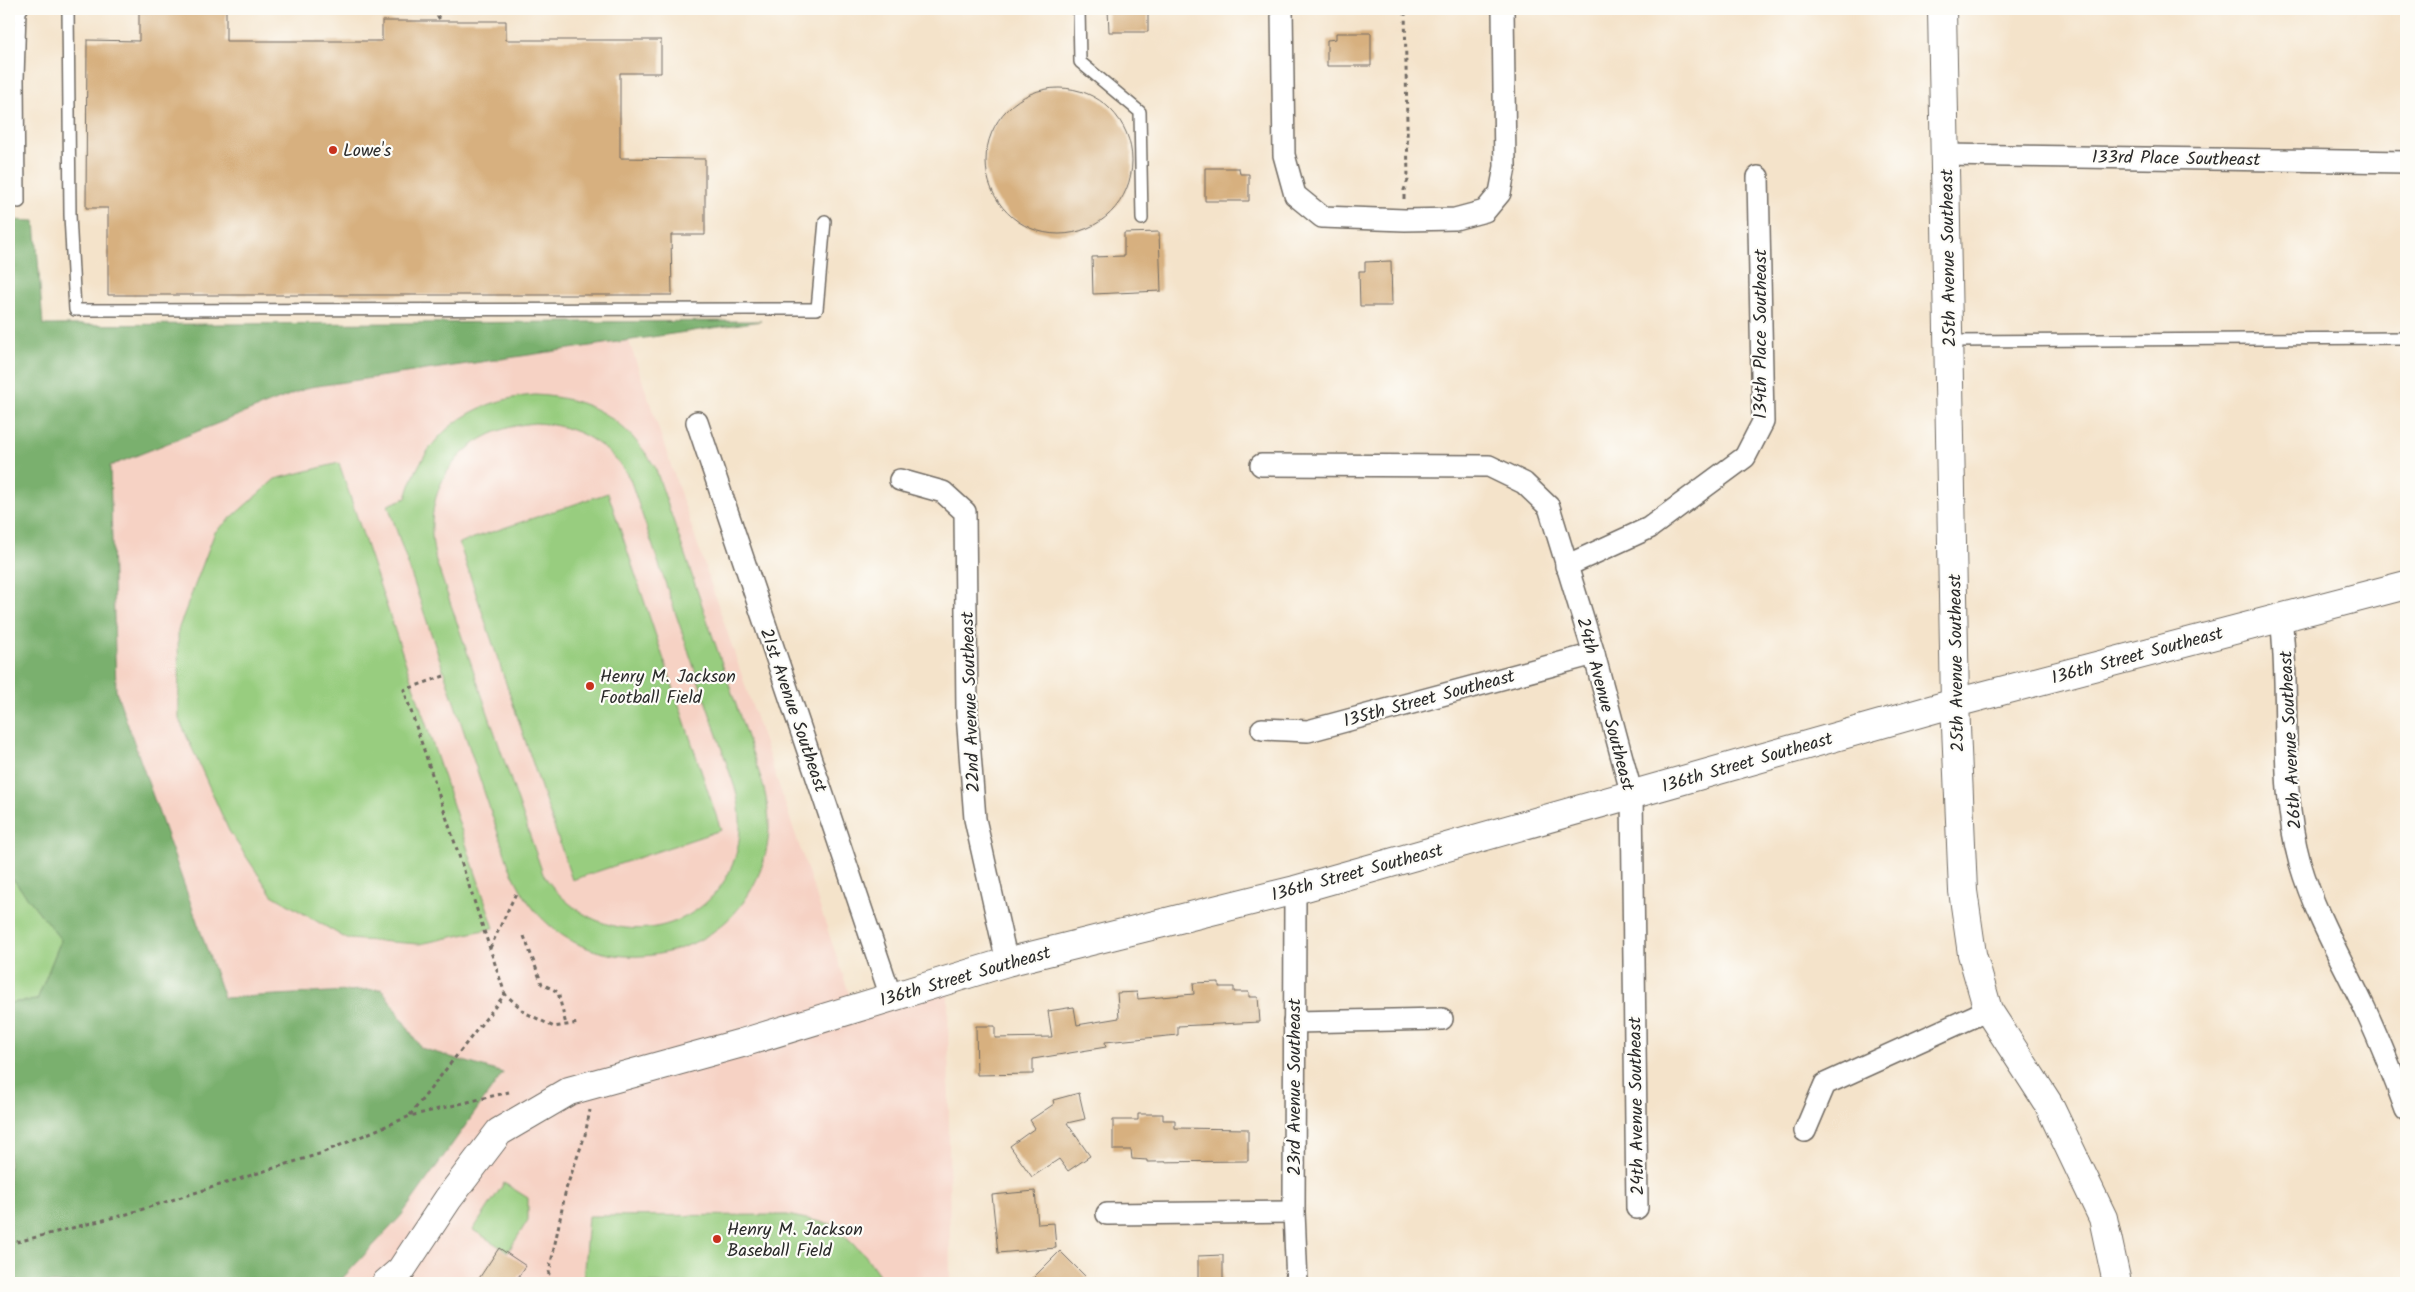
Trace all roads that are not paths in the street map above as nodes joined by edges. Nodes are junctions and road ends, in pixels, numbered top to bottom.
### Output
1 (21, 9) edge
2 (68, 9) edge
3 (1079, 9) edge
4 (1282, 9) edge
5 (1503, 9) edge
6 (1942, 9) edge
7 (1945, 155) junction
8 (2406, 162) edge
9 (1758, 178) dead end
10 (19, 202) dead end
11 (1142, 219) dead end
12 (825, 221) dead end
13 (2406, 338) edge
14 (1950, 341) junction
15 (697, 422) dead end
16 (1261, 465) dead end
17 (900, 480) dead end
18 (1566, 566) junction
19 (2406, 585) edge
20 (2281, 618) junction
21 (1594, 654) junction
22 (1956, 703) junction
23 (1262, 729) dead end
24 (1632, 795) junction
25 (1295, 890) junction
26 (1007, 962) junction
27 (891, 997) junction
28 (1988, 1010) junction
29 (1442, 1019) dead end
30 (1294, 1022) junction
31 (2406, 1110) edge
32 (1805, 1131) dead end
33 (1637, 1208) dead end
34 (1294, 1212) junction
35 (1107, 1214) dead end
36 (386, 1283) edge
37 (1296, 1283) edge
38 (2117, 1283) edge

1 - 10 lane
2 - 12 lane
3 - 11 lane
4 - 5 street
6 - 7 street, 25th Avenue Southeast
7 - 8 street, 133rd Place Southeast
7 - 14 street, 25th Avenue Southeast
9 - 18 street, 134th Place Southeast
13 - 14 lane
14 - 22 street, 25th Avenue Southeast
15 - 27 street, 21st Avenue Southeast
16 - 18 street, 24th Avenue Southeast
17 - 26 street, 22nd Avenue Southeast
18 - 21 street, 24th Avenue Southeast
19 - 20 street, 136th Street Southeast
20 - 22 street, 136th Street Southeast
20 - 31 street, 26th Avenue Southeast
21 - 23 street, 135th Street Southeast
21 - 24 street, 24th Avenue Southeast
22 - 24 street, 136th Street Southeast
22 - 28 street, 25th Avenue Southeast
24 - 25 street, 136th Street Southeast
24 - 33 street, 24th Avenue Southeast
25 - 26 street, 136th Street Southeast
25 - 30 street, 23rd Avenue Southeast
26 - 27 street, 136th Street Southeast
27 - 36 street, 136th Street Southeast
28 - 32 street
28 - 38 street, 25th Avenue Southeast
29 - 30 street
30 - 34 street, 23rd Avenue Southeast
34 - 35 street
34 - 37 street, 23rd Avenue Southeast

